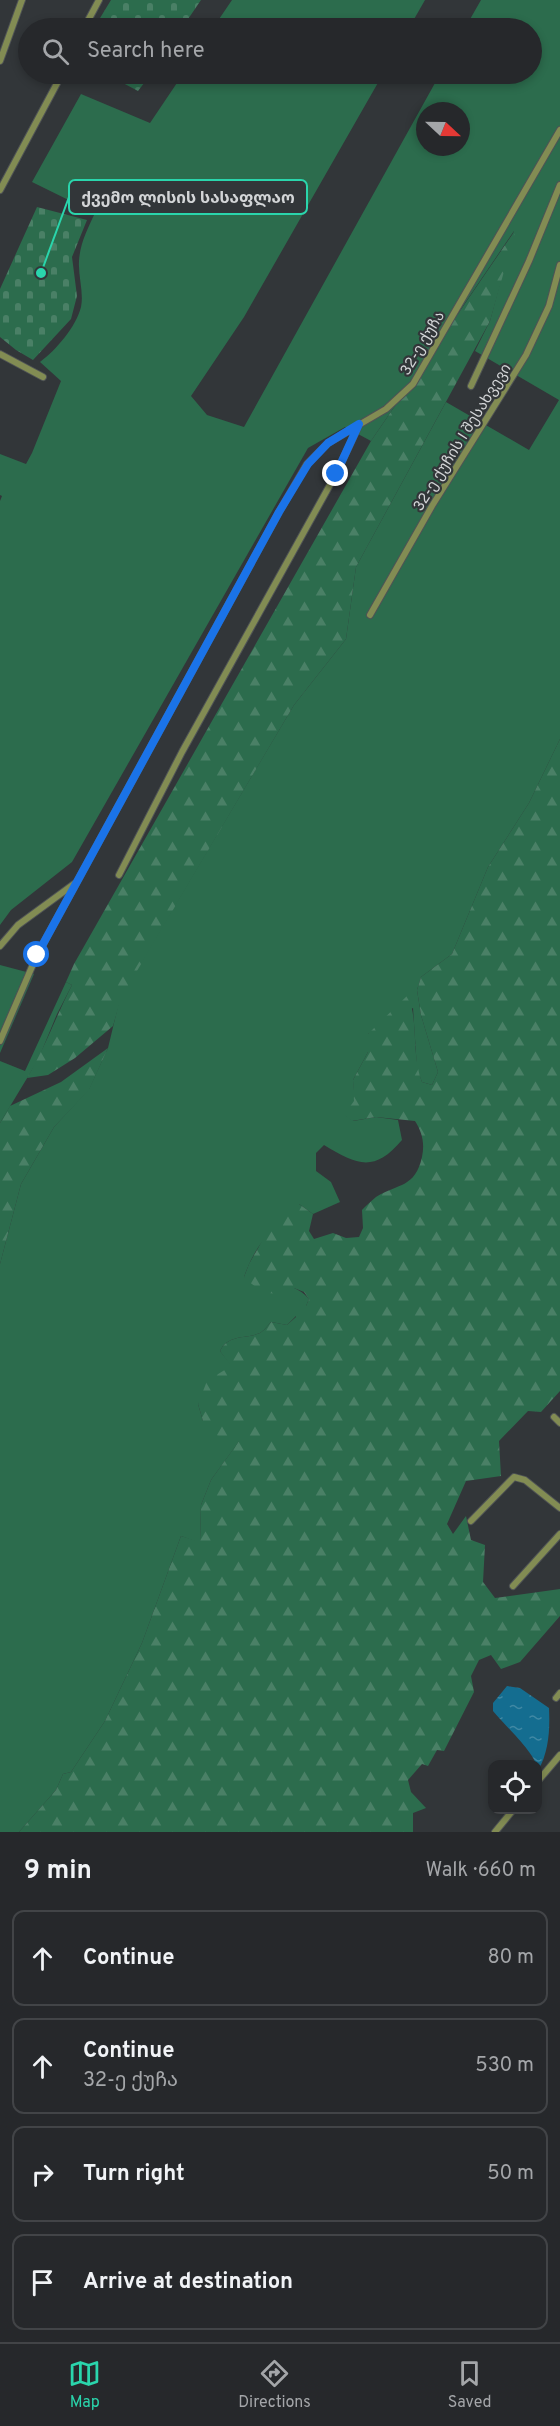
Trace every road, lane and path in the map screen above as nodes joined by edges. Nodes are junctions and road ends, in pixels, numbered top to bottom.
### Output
1 (22, 0) edge
2 (99, 0) edge
3 (89, 18) edge
4 (0, 61) edge
5 (57, 84) edge
6 (560, 130) edge
7 (560, 185) edge
8 (0, 190) edge
9 (560, 265) edge
10 (0, 354) edge
11 (43, 377) dead end
12 (471, 386) dead end
13 (359, 424) junction
14 (370, 615) dead end
15 (119, 875) dead end
16 (77, 882) junction
17 (0, 946) edge
18 (0, 1041) edge
19 (554, 1418) dead end
20 (560, 1422) edge
21 (560, 1508) edge
22 (471, 1521) dead end
23 (560, 1534) edge
24 (513, 1586) dead end
25 (560, 1755) edge
26 (542, 1775) edge
27 (509, 1814) edge
28 (495, 1832) edge

1 - 4 street
2 - 3 street
5 - 8 street
6 - 13 street, 32-ე ქუჩა
7 - 12 street
9 - 14 street, 32-ე ქუჩის I შესახვევი
10 - 11 street
13 - 15 street
13 - 16 street, 32-ე ქუჩა
16 - 17 street
16 - 18 street, 32-ე ქუჩა
19 - 20 street
21 - 22 street
23 - 24 street
25 - 26 street
27 - 28 street

